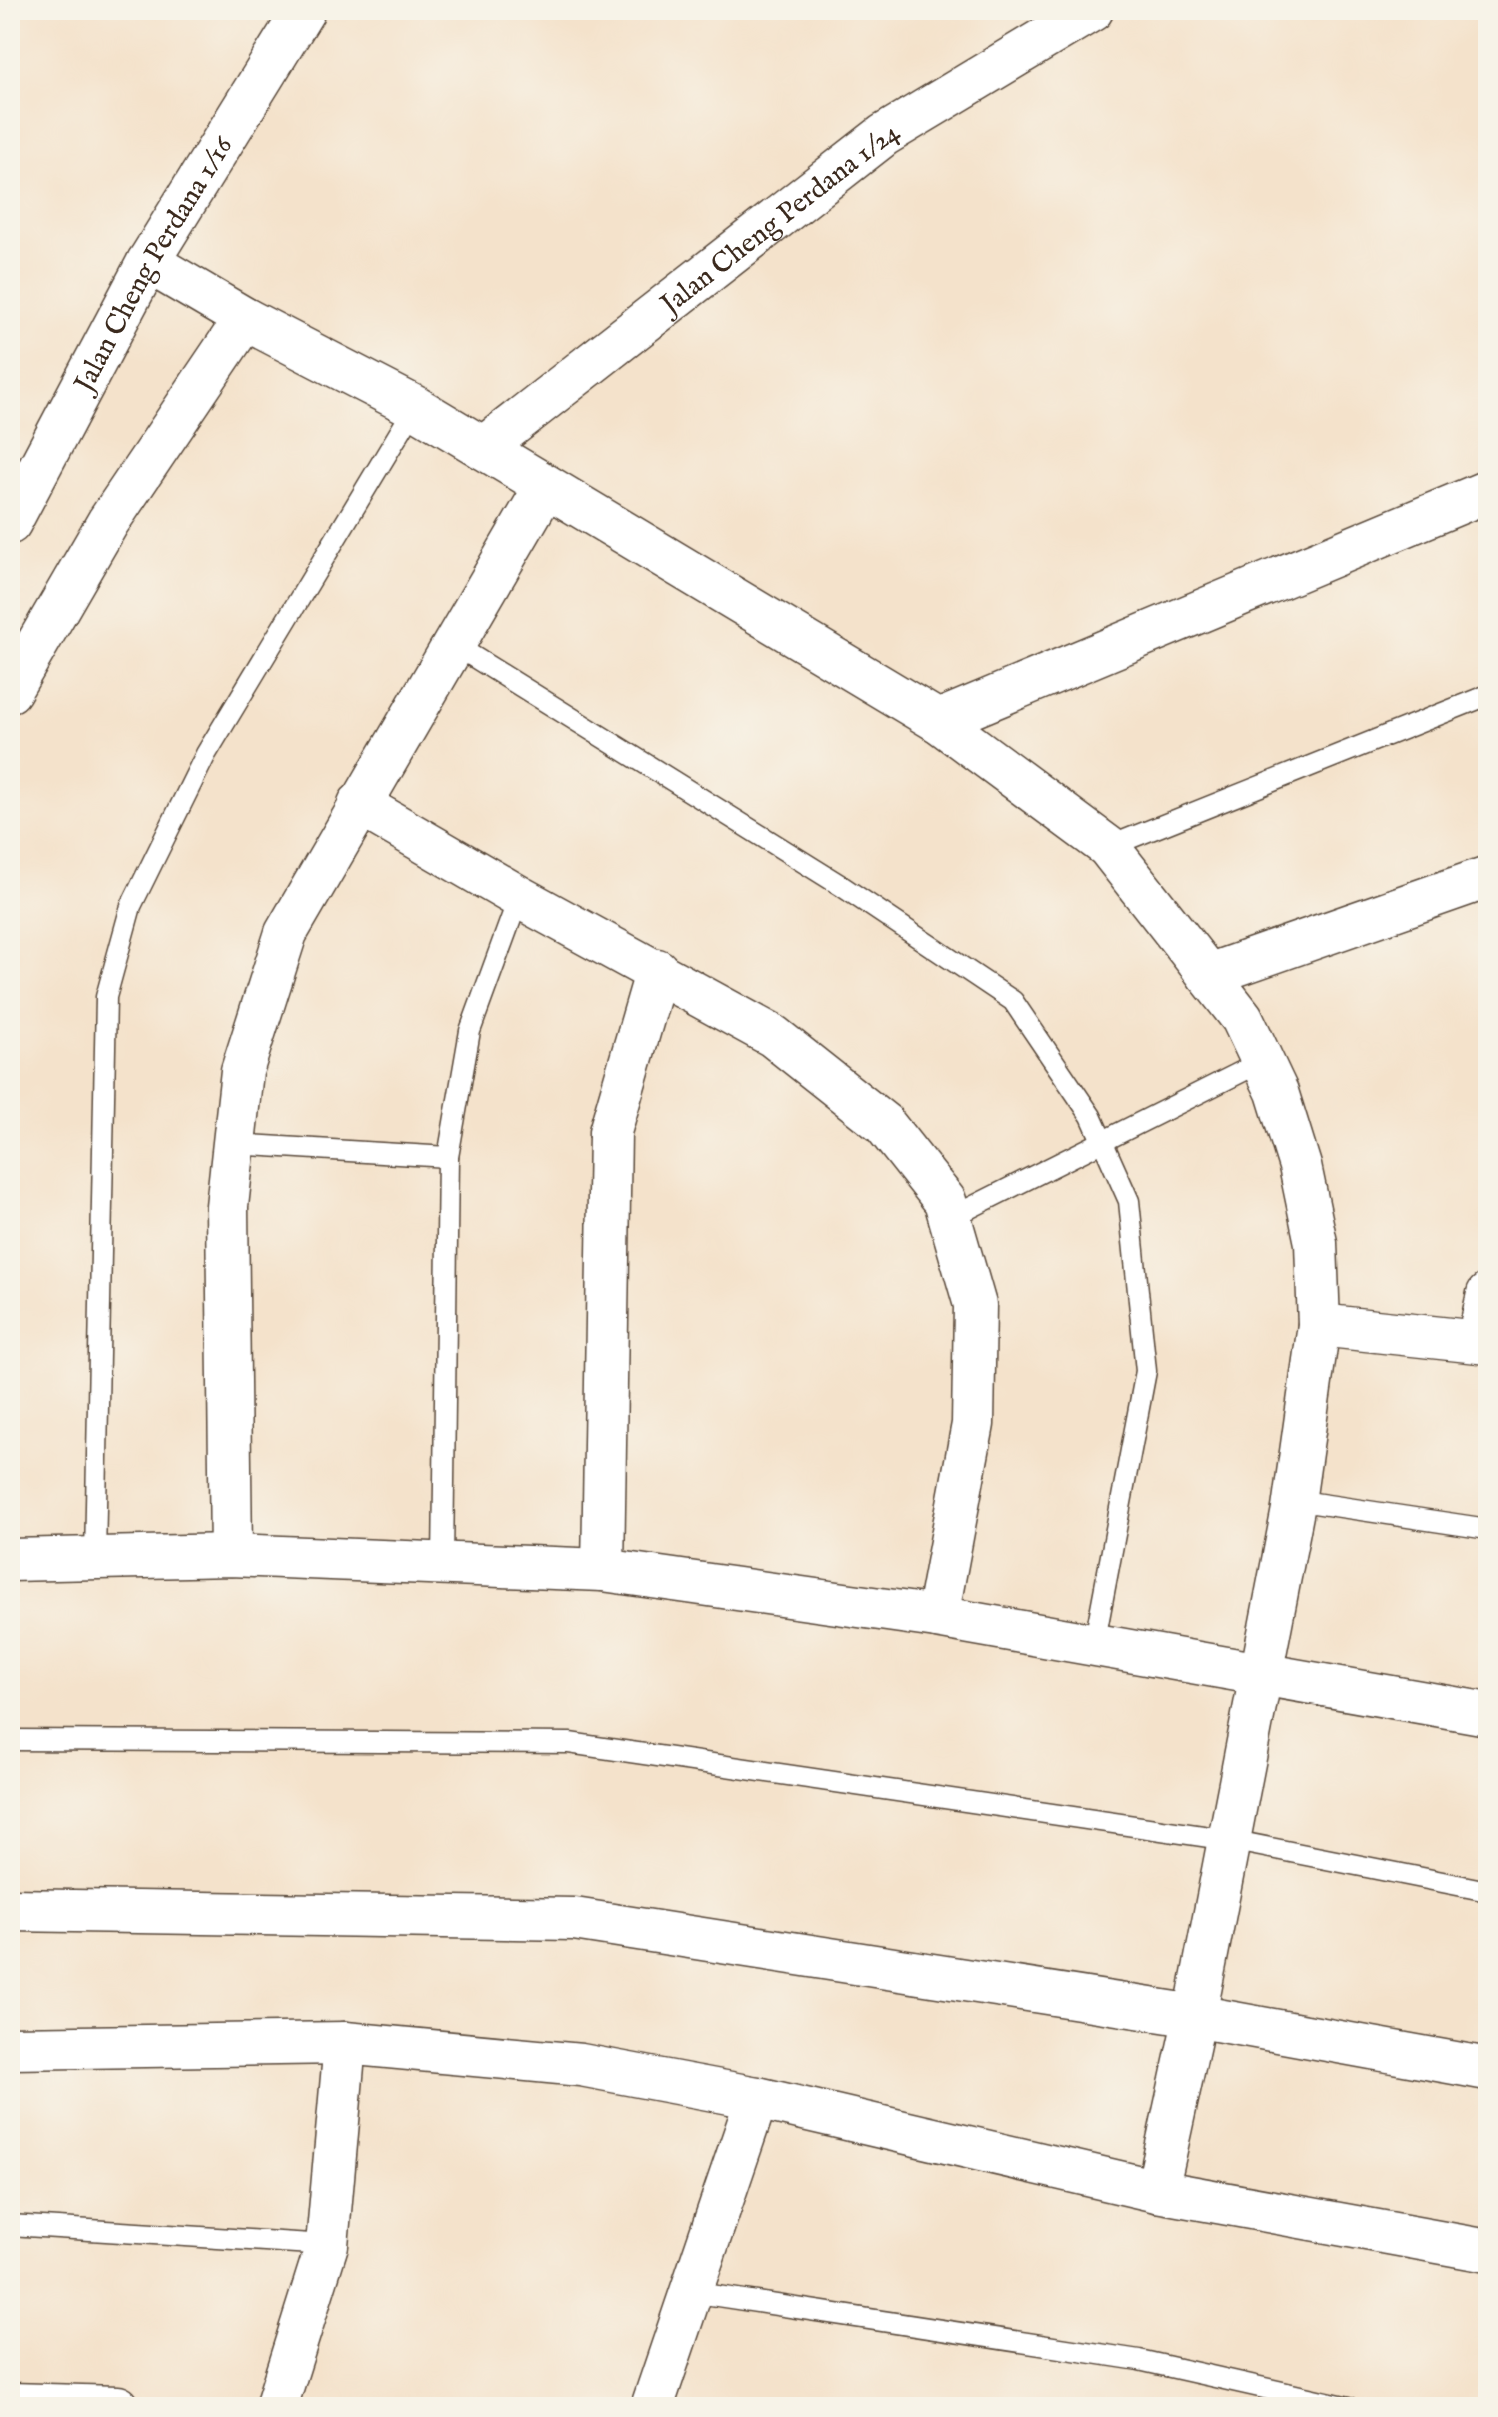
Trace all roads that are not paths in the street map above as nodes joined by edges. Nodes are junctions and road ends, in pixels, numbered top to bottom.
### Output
1 (304, 10) edge
2 (1092, 10) edge
3 (148, 262) junction
4 (245, 319) junction
5 (415, 407) junction
6 (483, 448) junction
7 (546, 486) junction
8 (1488, 491) edge
9 (10, 523) edge
10 (453, 644) junction
11 (10, 691) edge
12 (1488, 695) edge
13 (938, 721) junction
14 (359, 804) junction
15 (1108, 847) junction
16 (1488, 877) edge
17 (519, 897) junction
18 (657, 970) junction
19 (1208, 975) junction
20 (1263, 1061) junction
21 (1103, 1143) junction
22 (234, 1144) junction
23 (448, 1157) junction
24 (950, 1218) junction
25 (1488, 1294) edge
26 (1319, 1325) junction
27 (1483, 1342) edge
28 (1294, 1500) junction
29 (1488, 1529) edge
30 (231, 1555) junction
31 (95, 1558) junction
32 (10, 1560) edge
33 (443, 1563) junction
34 (603, 1570) junction
35 (937, 1617) junction
36 (1094, 1645) junction
37 (1262, 1674) junction
38 (1488, 1714) edge
39 (10, 1740) edge
40 (1230, 1840) junction
41 (1488, 1891) edge
42 (10, 1910) edge
43 (1195, 2016) junction
44 (345, 2043) junction
45 (10, 2048) edge
46 (1488, 2069) edge
47 (757, 2098) junction
48 (1157, 2191) junction
49 (10, 2225) edge
50 (327, 2245) junction
51 (1488, 2251) edge
52 (691, 2292) junction
53 (10, 2404) edge
54 (118, 2407) edge
55 (276, 2407) edge
56 (652, 2407) edge
57 (1349, 2407) edge

1 - 3 street, Jalan Cheng Perdana 1/16
2 - 6 street, Jalan Cheng Perdana 1/24
3 - 4 street
3 - 9 street, Jalan Cheng Perdana 1/16
4 - 5 street
4 - 11 street
5 - 6 street
5 - 31 lane
6 - 7 street
7 - 10 street
7 - 13 street
8 - 13 street
10 - 14 street
10 - 21 lane
12 - 15 lane
13 - 15 street
14 - 17 street
14 - 22 street
15 - 19 street
16 - 19 street
17 - 18 street
17 - 23 lane
18 - 24 street
18 - 34 street
19 - 20 street
20 - 21 lane
20 - 26 street
21 - 24 lane
21 - 36 lane
22 - 23 lane
22 - 30 street
23 - 33 lane
24 - 35 street
25 - 27 street
26 - 27 street
26 - 28 street
28 - 29 lane
28 - 37 street
30 - 31 street
30 - 33 street
31 - 32 street
33 - 34 street
34 - 35 street
35 - 36 street
36 - 37 street
37 - 38 street
37 - 40 street
39 - 40 lane
40 - 41 lane
40 - 43 street
42 - 43 street
43 - 46 street
43 - 48 street
44 - 45 street
44 - 47 street
44 - 50 street
47 - 48 street
47 - 52 street
48 - 51 street
49 - 50 lane
50 - 55 street
52 - 56 street
52 - 57 lane
53 - 54 street

